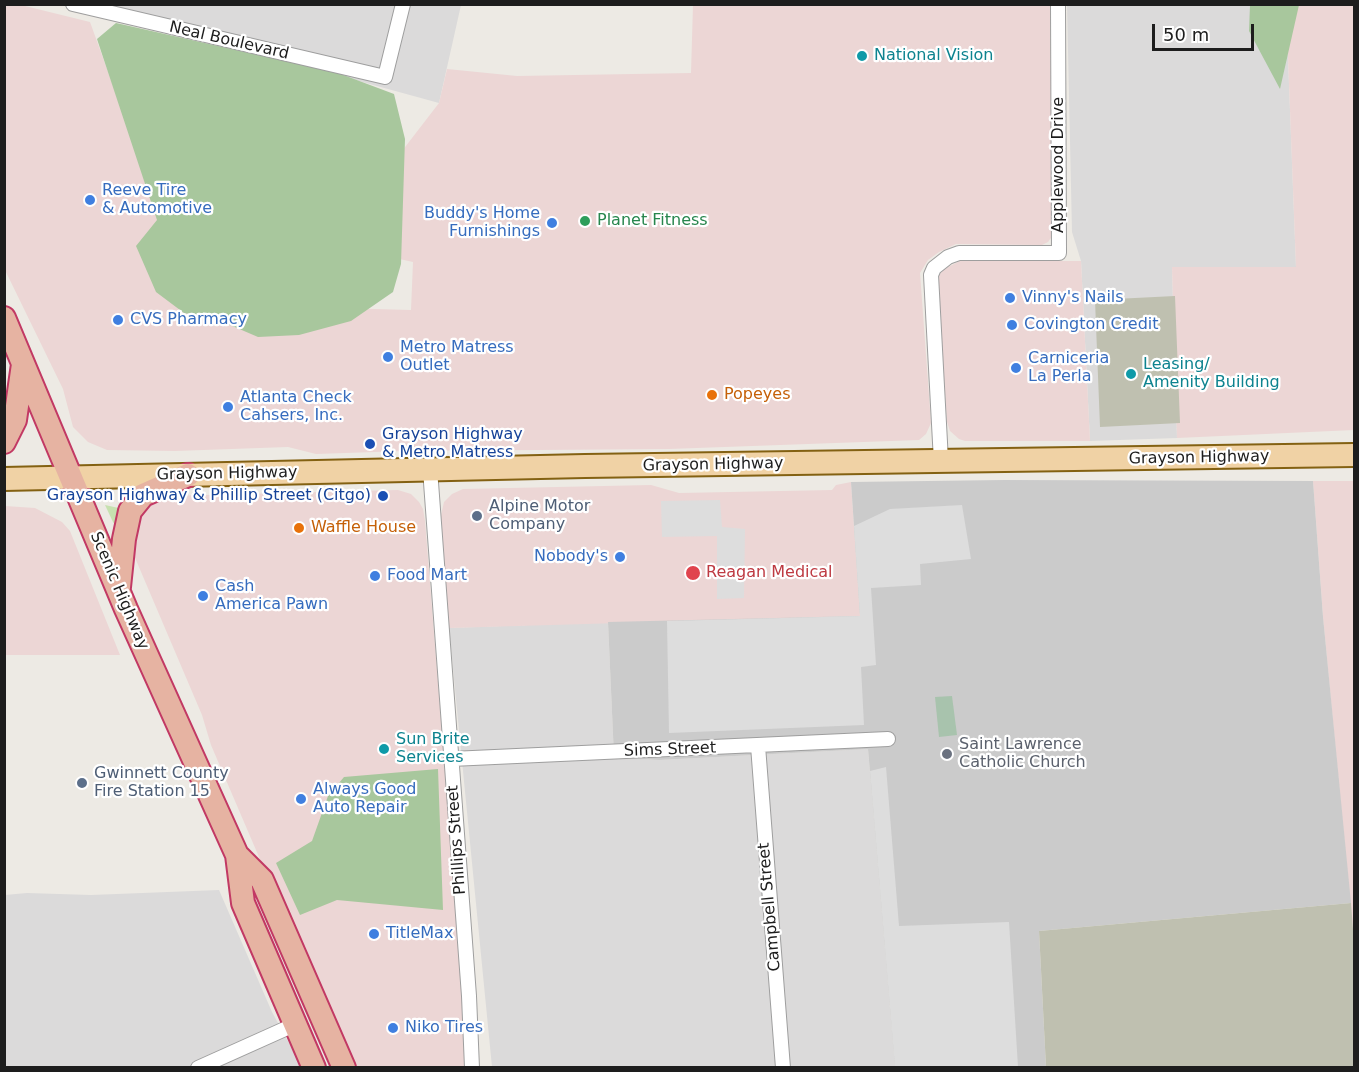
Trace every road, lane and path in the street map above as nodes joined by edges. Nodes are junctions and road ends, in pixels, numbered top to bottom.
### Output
1 (73, 4) edge
2 (403, 4) edge
3 (1059, 4) edge
4 (5, 321) edge
5 (23, 363) junction
6 (4, 442) edge
7 (1354, 455) edge
8 (941, 461) junction
9 (430, 469) junction
10 (188, 475) junction
11 (71, 477) junction
12 (4, 479) edge
13 (119, 591) junction
14 (888, 739) dead end
15 (758, 746) junction
16 (451, 759) junction
17 (237, 855) junction
18 (320, 1013) junction
19 (296, 1024) junction
20 (198, 1068) edge
21 (314, 1068) edge
22 (344, 1068) edge
23 (472, 1068) edge
24 (783, 1068) edge

1 - 2 street, Neal Boulevard
3 - 8 street, Applewood Drive
4 - 5 highway, Scenic Highway
5 - 6 highway
5 - 11 highway, Scenic Highway
7 - 8 main road, Grayson Highway
8 - 9 main road, Grayson Highway
9 - 10 main road, Grayson Highway
9 - 16 street, Phillips Street
10 - 11 main road, Grayson Highway
10 - 13 highway
11 - 12 main road, Grayson Highway
11 - 13 highway, Scenic Highway
13 - 17 highway, Scenic Highway
14 - 15 street, Sims Street
15 - 16 street, Sims Street
15 - 24 street, Campbell Street
16 - 23 street, Phillips Street
17 - 18 highway, Scenic Highway
17 - 19 highway, Scenic Highway
18 - 19 highway
18 - 22 highway, Scenic Highway
19 - 20 street
19 - 21 highway, Scenic Highway

